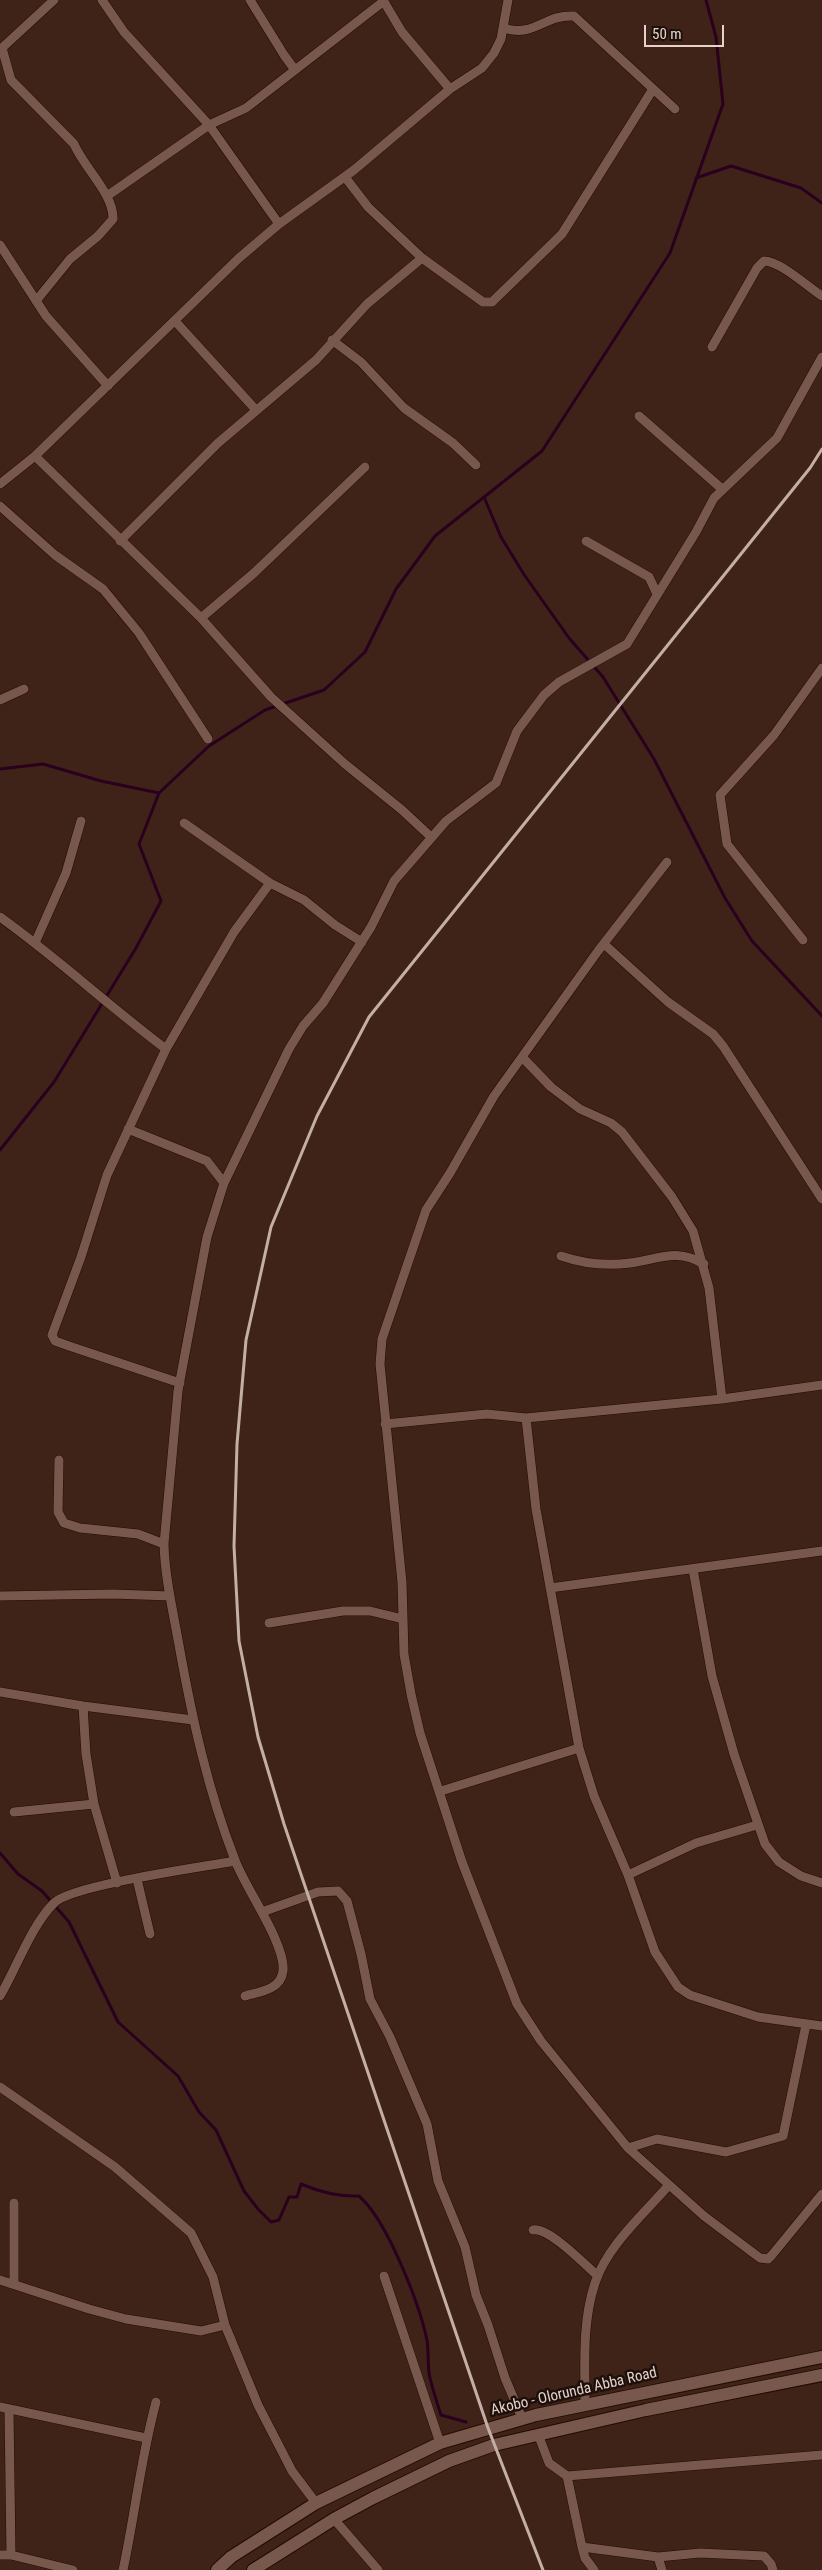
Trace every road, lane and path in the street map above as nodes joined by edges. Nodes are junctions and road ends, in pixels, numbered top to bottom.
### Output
1 (54, 0) edge
2 (102, 0) edge
3 (250, 0) edge
4 (508, 0) edge
5 (384, 1) edge
6 (503, 28) junction
7 (296, 70) junction
8 (450, 89) junction
9 (653, 90) junction
10 (676, 109) dead end
11 (209, 125) junction
12 (345, 177) junction
13 (106, 196) junction
14 (279, 224) junction
15 (0, 245) edge
16 (422, 258) junction
17 (822, 296) edge
18 (36, 301) junction
19 (175, 321) junction
20 (332, 340) junction
21 (712, 347) dead end
22 (822, 357) edge
23 (108, 386) junction
24 (256, 410) junction
25 (639, 416) dead end
26 (35, 456) junction
27 (476, 465) dead end
28 (365, 467) dead end
29 (0, 484) edge
30 (722, 489) junction
31 (0, 506) edge
32 (120, 541) junction
33 (586, 541) dead end
34 (657, 594) junction
35 (201, 618) junction
36 (821, 672) edge
37 (24, 689) dead end
38 (0, 700) edge
39 (208, 739) dead end
40 (80, 821) dead end
41 (184, 823) dead end
42 (431, 837) junction
43 (667, 862) dead end
44 (270, 883) junction
45 (0, 917) edge
46 (803, 940) dead end
47 (362, 942) junction
48 (35, 943) junction
49 (604, 944) junction
50 (166, 1049) junction
51 (523, 1058) junction
52 (128, 1129) junction
53 (224, 1183) junction
54 (822, 1200) edge
55 (561, 1256) dead end
56 (704, 1264) junction
57 (180, 1383) junction
58 (822, 1385) edge
59 (722, 1399) junction
60 (526, 1418) junction
61 (385, 1424) junction
62 (59, 1460) dead end
63 (164, 1544) junction
64 (822, 1551) edge
65 (693, 1569) junction
66 (550, 1588) junction
67 (0, 1596) edge
68 (170, 1596) junction
69 (403, 1619) junction
70 (269, 1623) dead end
71 (0, 1692) edge
72 (83, 1706) junction
73 (193, 1720) junction
74 (579, 1748) junction
75 (441, 1791) junction
76 (94, 1804) junction
77 (14, 1812) dead end
78 (757, 1825) junction
79 (235, 1861) junction
80 (628, 1875) junction
81 (137, 1879) junction
82 (117, 1883) junction
83 (822, 1883) edge
84 (262, 1912) junction
85 (150, 1934) dead end
86 (0, 1996) edge
87 (245, 1996) dead end
88 (806, 2025) junction
89 (822, 2026) edge
90 (0, 2087) edge
91 (628, 2148) junction
92 (668, 2186) junction
93 (822, 2194) edge
94 (14, 2203) dead end
95 (533, 2230) dead end
96 (384, 2276) dead end
97 (598, 2276) junction
98 (0, 2280) edge
99 (14, 2283) junction
100 (225, 2325) junction
101 (822, 2357) edge
102 (822, 2375) edge
103 (156, 2402) dead end
104 (585, 2404) junction
105 (4, 2408) edge
106 (522, 2418) junction
107 (504, 2424) junction
108 (538, 2434) junction
109 (146, 2438) junction
110 (509, 2441) junction
111 (440, 2443) junction
112 (822, 2454) edge
113 (566, 2476) junction
114 (316, 2502) junction
115 (334, 2519) junction
116 (582, 2546) junction
117 (0, 2555) edge
118 (11, 2555) junction
119 (658, 2557) junction
120 (73, 2570) edge
121 (123, 2570) edge
122 (217, 2570) edge
123 (253, 2570) edge
124 (378, 2570) edge
125 (594, 2570) edge
126 (662, 2570) edge
127 (773, 2570) edge

1 - 13 street
2 - 11 street
3 - 7 street
4 - 6 street
5 - 7 street
5 - 8 street
6 - 8 street
6 - 9 street
7 - 11 street
8 - 12 street
9 - 10 street
9 - 16 street
11 - 13 street
11 - 14 street
12 - 14 street
12 - 16 street
13 - 18 street
14 - 19 street
15 - 18 street
16 - 20 street
17 - 21 street
18 - 23 street
19 - 23 street
19 - 24 street
20 - 24 street
20 - 27 street
22 - 30 street
23 - 26 street
24 - 32 street
25 - 30 street
26 - 29 street
26 - 32 street
28 - 35 street
30 - 34 street
31 - 39 street
32 - 35 street
33 - 34 street
34 - 42 street
35 - 42 street
36 - 46 street
37 - 38 street
40 - 48 street
41 - 44 street
42 - 47 street
43 - 49 street
44 - 47 street
44 - 50 street
45 - 48 street
47 - 53 street
48 - 50 street
49 - 51 street
49 - 54 street
50 - 52 street
51 - 56 street
51 - 61 street
52 - 53 street
52 - 57 street
53 - 57 street
55 - 56 street
56 - 59 street
57 - 63 street
58 - 59 street
59 - 60 street
60 - 61 street
60 - 66 street
61 - 69 street
62 - 63 street
63 - 68 street
64 - 65 street
65 - 66 street
65 - 78 street
66 - 74 street
67 - 68 street
68 - 73 street
69 - 70 street
69 - 75 street
71 - 72 street
72 - 73 street
72 - 76 street
73 - 79 street
74 - 75 street
74 - 80 street
75 - 91 street
76 - 77 street
76 - 82 street
78 - 80 street
78 - 83 street
79 - 81 street
79 - 84 street
80 - 88 street
81 - 82 street
81 - 85 street
82 - 86 street
84 - 87 street
84 - 106 street
88 - 89 street
88 - 91 street
90 - 100 street
91 - 92 street
92 - 93 street
92 - 97 street
94 - 99 street
95 - 97 street
96 - 111 street
97 - 104 street
98 - 99 street
99 - 100 street
100 - 114 street
101 - 104 main road, Akobo - Olorunda Abba Road
102 - 108 main road
103 - 109 street
104 - 106 main road, Akobo - Olorunda Abba Road
105 - 109 street
105 - 118 street
106 - 107 main road, Akobo - Olorunda Abba Road
107 - 110 main road
107 - 111 main road, Akobo - Olorunda Abba Road
108 - 110 main road
108 - 113 street
109 - 121 street
110 - 115 main road
111 - 114 main road, Akobo - Olorunda Abba Road
112 - 113 street
113 - 116 street
114 - 122 main road, Akobo - Olorunda Abba Road
115 - 123 main road
115 - 124 street
116 - 119 street
116 - 125 street
117 - 118 street
118 - 120 street
119 - 126 street
119 - 127 street

